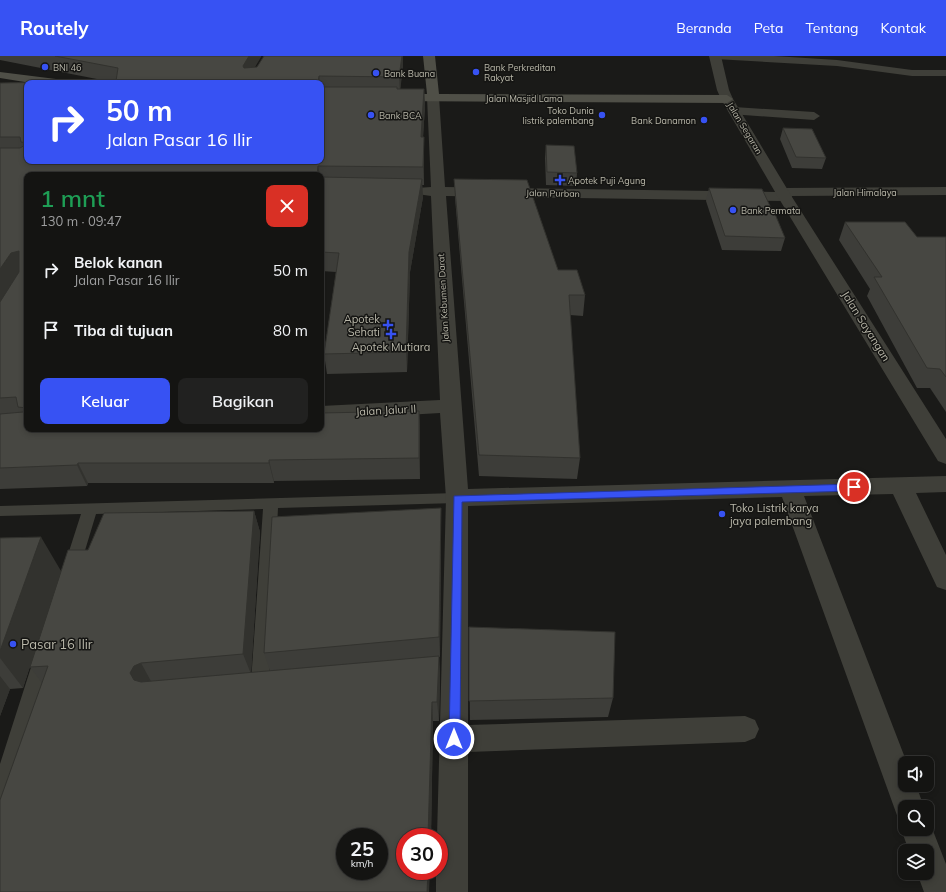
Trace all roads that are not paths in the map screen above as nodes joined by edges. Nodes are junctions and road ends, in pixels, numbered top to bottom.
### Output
1 (429, 56) edge
2 (715, 56) edge
3 (946, 73) edge
4 (0, 75) edge
5 (27, 79) joint
6 (34, 80) edge
7 (24, 81) edge
8 (15, 87) edge
9 (385, 94) edge
10 (432, 94) junction
11 (725, 94) junction
12 (734, 111) junction
13 (814, 116) dead end
14 (406, 191) edge
15 (437, 191) junction
16 (946, 191) edge
17 (784, 194) junction
18 (450, 406) junction
19 (324, 413) edge
20 (946, 456) edge
21 (946, 484) edge
22 (901, 486) junction
23 (790, 489) junction
24 (457, 498) junction
25 (271, 504) junction
26 (90, 509) junction
27 (0, 511) edge
28 (946, 580) edge
29 (66, 584) edge
30 (48, 644) edge
31 (260, 682) edge
32 (745, 729) dead end
33 (454, 739) junction
34 (0, 794) edge
35 (906, 800) edge
36 (934, 875) edge
37 (452, 892) edge
38 (940, 892) edge

1 - 10 main road
2 - 3 street
2 - 11 street, Jalan Segaran
4 - 5 main road
5 - 6 main road
7 - 8 main road
9 - 10 main road, Jalan Masjid Lama
10 - 11 main road, Jalan Masjid Lama
10 - 15 street, Jalan Kebumen Darat
11 - 12 street, Jalan Segaran
12 - 13 street
12 - 17 street, Jalan Segaran
14 - 15 street, Jalan Purban
15 - 17 street, Jalan Purban
15 - 18 street, Jalan Kebumen Darat
16 - 17 street, Jalan Himalaya
17 - 20 street, Jalan Sayangan
18 - 19 street, Jalan Jalur II
18 - 24 street, Jalan Kebumen Darat
21 - 22 street
22 - 23 street
22 - 28 street
23 - 24 street
23 - 35 street
24 - 25 lane
24 - 33 street, Jalan Kebumen Darat
25 - 26 lane
25 - 31 lane
26 - 27 lane
26 - 29 lane
30 - 34 lane
32 - 33 street
33 - 37 street, Jalan Kebumen Darat
36 - 38 street

